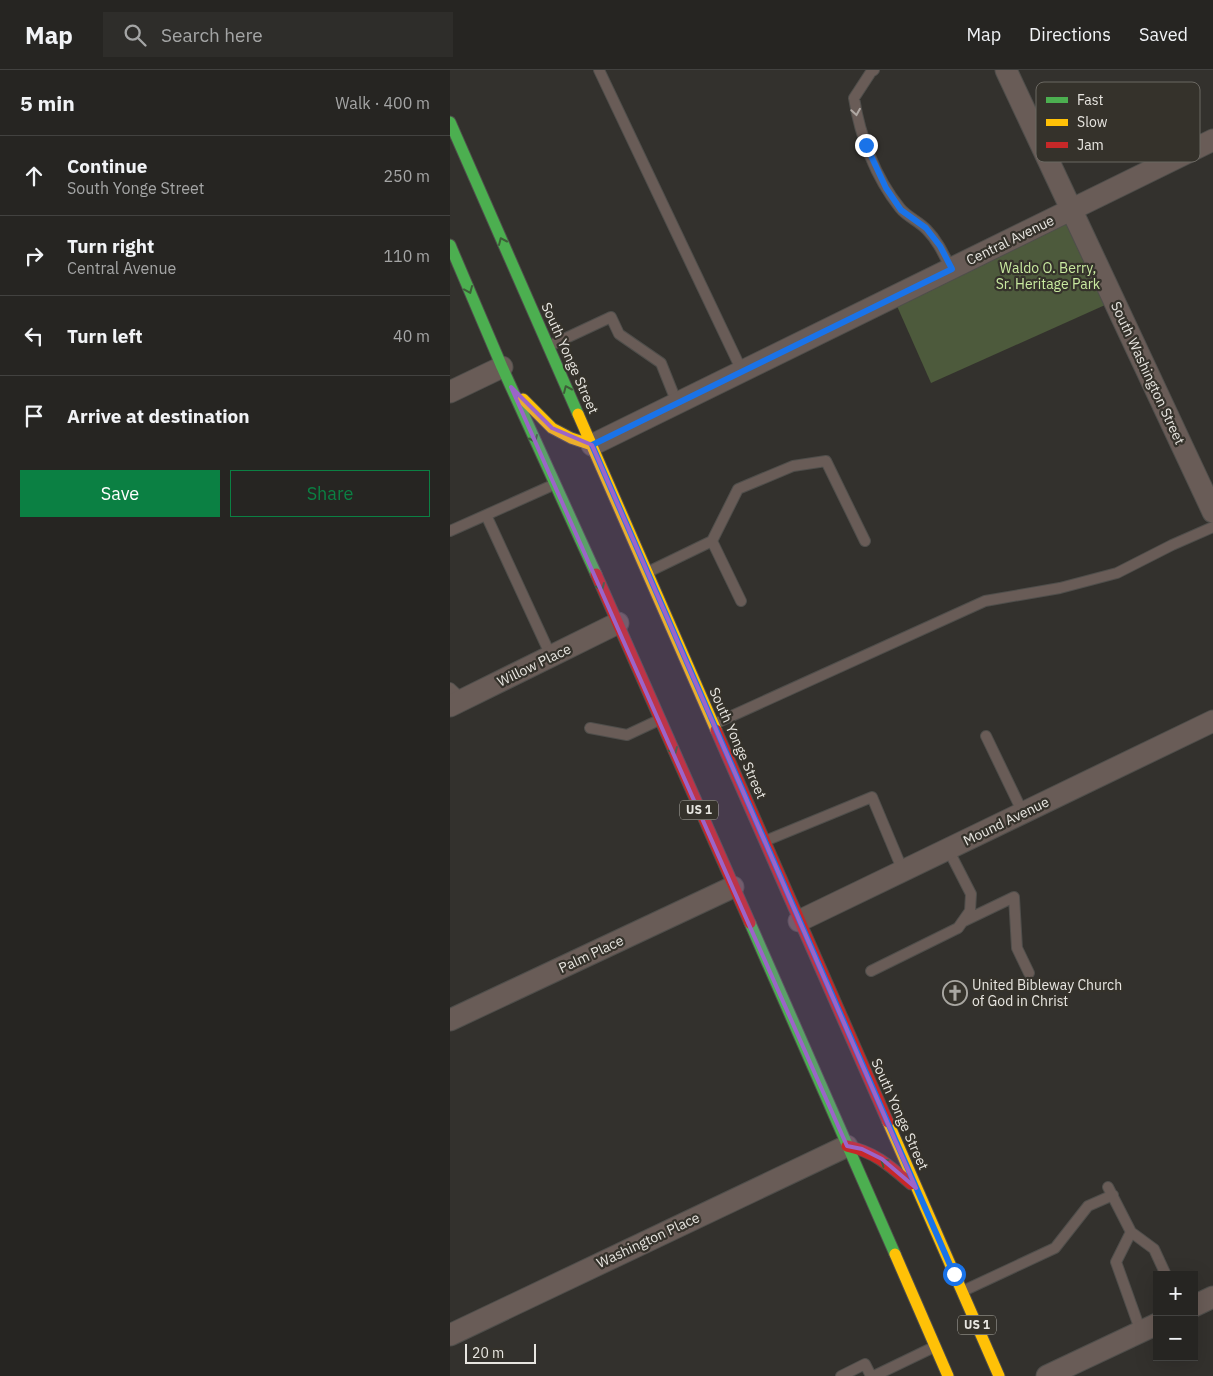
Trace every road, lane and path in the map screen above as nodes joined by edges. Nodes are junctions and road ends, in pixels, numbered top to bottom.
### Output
1 (599, 70) edge
2 (874, 70) edge
3 (1006, 70) edge
4 (450, 122) edge
5 (1036, 134) edge
6 (1213, 140) edge
7 (1200, 146) edge
8 (1049, 162) edge
9 (1169, 162) edge
10 (1072, 210) junction
11 (450, 245) edge
12 (952, 269) junction
13 (548, 346) junction
14 (502, 367) junction
15 (742, 371) junction
16 (511, 387) junction
17 (450, 392) edge
18 (677, 403) junction
19 (592, 445) junction
20 (555, 484) junction
21 (1213, 512) edge
22 (486, 515) junction
23 (1213, 527) edge
24 (450, 531) edge
25 (712, 541) junction
26 (865, 541) dead end
27 (647, 572) junction
28 (741, 601) dead end
29 (618, 624) junction
30 (551, 656) junction
31 (454, 698) edge
32 (660, 720) junction
33 (1213, 721) edge
34 (713, 724) junction
35 (590, 728) dead end
36 (986, 736) dead end
37 (1023, 813) junction
38 (764, 842) junction
39 (948, 849) junction
40 (903, 871) junction
41 (733, 887) junction
42 (799, 921) junction
43 (963, 921) junction
44 (870, 971) dead end
45 (1029, 973) dead end
46 (450, 1020) edge
47 (847, 1146) junction
48 (916, 1188) junction
49 (1131, 1232) junction
50 (1164, 1271) edge
51 (962, 1291) junction
52 (1213, 1297) edge
53 (1198, 1304) edge
54 (1149, 1328) edge
55 (450, 1334) edge
56 (935, 1346) junction
57 (841, 1376) edge
58 (873, 1376) edge
59 (948, 1376) edge
60 (999, 1376) edge
61 (1046, 1376) edge

1 - 15 lane
2 -> 12 lane
3 - 5 street, South Washington Street
13 -> 4 main road, South Yonge Street / US 1
6 - 7 street, Central Avenue
8 - 10 street, South Washington Street
9 - 10 street, Central Avenue
10 - 12 street, Central Avenue
10 - 21 street, South Washington Street
11 -> 14 main road, US 1
12 - 15 street, Central Avenue
13 - 18 lane
19 -> 13 main road, South Yonge Street / US 1
14 - 16 main road, US 1
14 - 17 street
15 - 18 street, Central Avenue
16 - 19 main road
16 -> 20 main road, US 1
18 - 19 street, Central Avenue
19 - 27 main road, South Yonge Street / US 1
20 - 22 lane
20 -> 29 main road, US 1
22 - 24 lane
22 - 30 lane
23 - 34 lane
25 - 26 lane
25 - 27 lane
25 - 28 lane
27 - 34 main road, South Yonge Street / US 1
29 - 30 street, Willow Place
29 - 32 main road, US 1
30 - 31 street, Willow Place
32 - 35 lane
32 -> 41 main road, US 1
33 - 37 street, Mound Avenue
34 - 38 main road, South Yonge Street / US 1
36 - 37 lane
37 - 39 street, Mound Avenue
38 - 40 lane
38 - 42 main road, South Yonge Street / US 1
39 - 40 street, Mound Avenue
39 - 43 lane
40 - 42 street, Mound Avenue
41 - 46 street, Palm Place
41 - 47 main road, US 1
42 - 48 main road, South Yonge Street / US 1
43 - 44 lane
43 - 45 lane
48 -> 47 main road
47 - 55 street, Washington Place
47 - 56 main road, US 1
48 - 51 main road, South Yonge Street / US 1
49 - 50 lane
49 - 51 lane
49 - 54 lane
51 - 60 main road, South Yonge Street / US 1
52 - 53 street
54 - 61 street
56 - 58 lane
56 - 59 main road, US 1
57 - 58 lane

